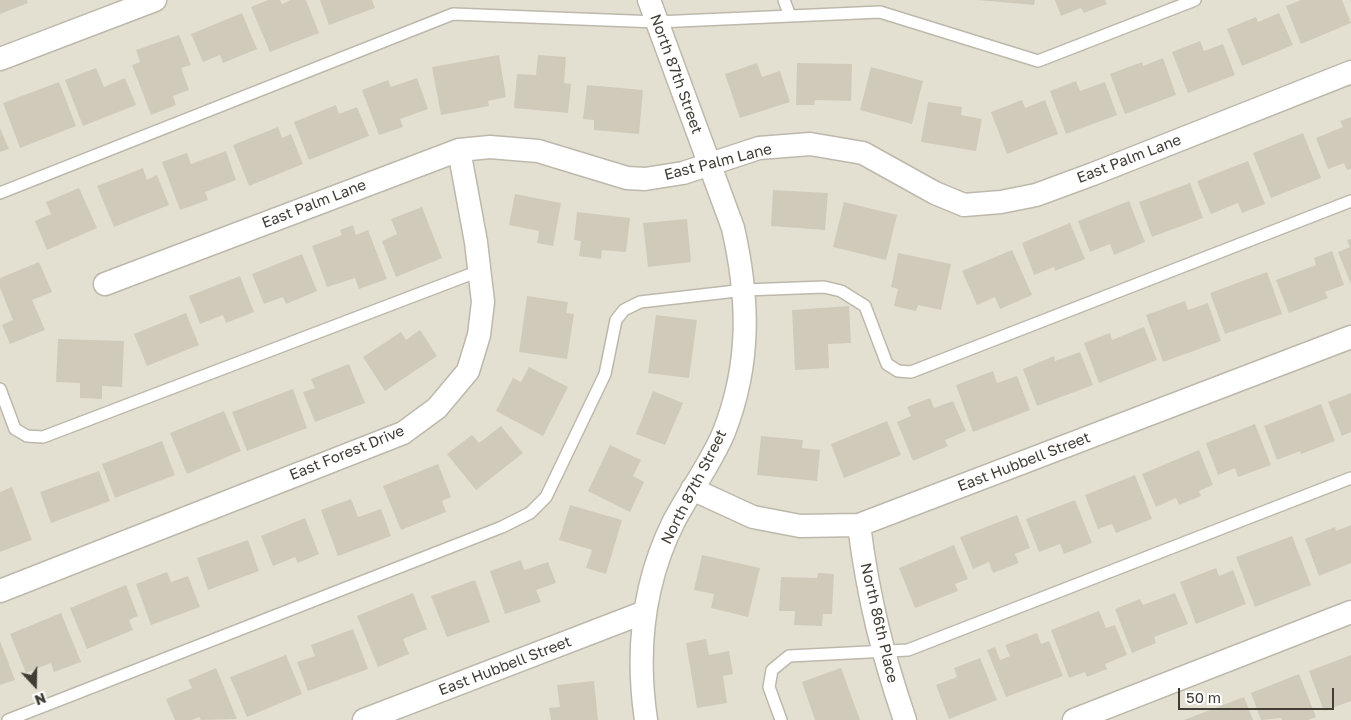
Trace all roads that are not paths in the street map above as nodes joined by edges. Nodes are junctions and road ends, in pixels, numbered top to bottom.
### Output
1 (155, 0) edge
2 (649, 0) edge
3 (784, 0) edge
4 (1195, 0) edge
5 (790, 16) junction
6 (657, 22) junction
7 (0, 59) edge
8 (1351, 72) edge
9 (459, 150) junction
10 (710, 164) junction
11 (0, 193) edge
12 (1351, 202) edge
13 (479, 271) junction
14 (106, 284) dead end
15 (745, 290) junction
16 (1351, 337) edge
17 (0, 389) edge
18 (1351, 478) edge
19 (692, 489) junction
20 (859, 525) junction
21 (0, 591) edge
22 (645, 612) junction
23 (1351, 612) edge
24 (882, 652) junction
25 (8, 720) edge
26 (364, 720) edge
27 (646, 720) edge
28 (781, 720) edge
29 (905, 720) edge
30 (1074, 720) edge

1 - 7 street
2 - 6 street, North 87th Street
3 - 5 lane
4 - 5 lane
5 - 6 lane
6 - 10 street, North 87th Street
6 - 11 lane
8 - 10 street, East Palm Lane
9 - 10 street, East Palm Lane
9 - 13 street, East Forest Drive
9 - 14 street, East Palm Lane
10 - 15 street, North 87th Street
12 - 15 lane
13 - 17 lane
13 - 21 street, East Forest Drive
15 - 19 street, North 87th Street
15 - 25 lane
16 - 20 street, East Hubbell Street
18 - 24 lane
19 - 20 street, East Hubbell Street
19 - 22 street, North 87th Street
20 - 24 street, North 86th Place
22 - 26 street, East Hubbell Street
22 - 27 street, North 87th Street
23 - 30 street
24 - 28 lane
24 - 29 street, North 86th Place

